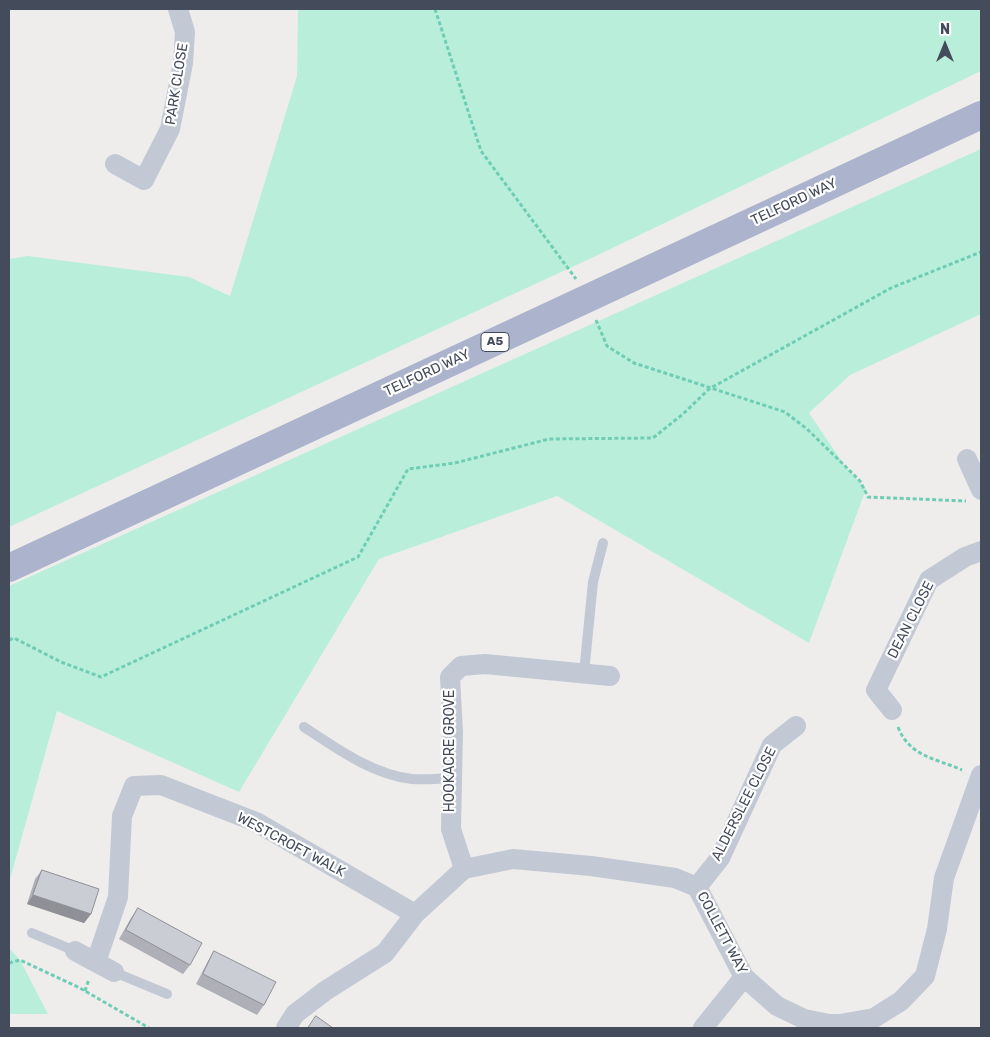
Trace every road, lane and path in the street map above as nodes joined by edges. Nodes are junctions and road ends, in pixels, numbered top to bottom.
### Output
1 (178, 9) edge
2 (435, 9) edge
3 (981, 115) edge
4 (116, 164) dead end
5 (981, 252) edge
6 (587, 299) junction
7 (709, 388) junction
8 (967, 458) dead end
9 (976, 496) edge
10 (603, 543) dead end
11 (981, 550) edge
12 (9, 568) edge
13 (9, 640) edge
14 (584, 673) junction
15 (610, 676) dead end
16 (892, 710) joint
17 (796, 726) dead end
18 (304, 727) dead end
19 (980, 776) edge
20 (451, 778) junction
21 (464, 869) junction
22 (697, 887) junction
23 (415, 914) junction
24 (32, 933) dead end
25 (75, 952) joint
26 (96, 962) junction
27 (9, 963) edge
28 (114, 972) joint
29 (744, 977) junction
30 (168, 994) dead end
31 (877, 1023) edge
32 (149, 1028) edge
33 (286, 1028) edge
34 (703, 1028) edge

1 - 4 street, PARK CLOSE
2 - 6 path
3 - 6 main road, TELFORD WAY / A5
5 - 7 path
6 - 7 path
6 - 12 main road, TELFORD WAY / A5
7 - 9 path
7 - 13 path
8 - 9 street
10 - 14 lane
11 - 16 street, DEAN CLOSE
14 - 15 street, HOOKACRE GROVE
14 - 20 street, HOOKACRE GROVE
16 - 19 path
17 - 22 street, ALDERSLEE CLOSE
18 - 20 lane
19 - 31 street, COLLETT WAY
20 - 21 street, HOOKACRE GROVE
21 - 22 street, COLLETT WAY
21 - 23 street
22 - 29 street, COLLETT WAY
23 - 26 street, WESTCROFT WALK
23 - 33 street
24 - 25 lane
25 - 26 street
26 - 28 street
27 - 32 path
28 - 30 lane
29 - 31 street, COLLETT WAY
29 - 34 street

